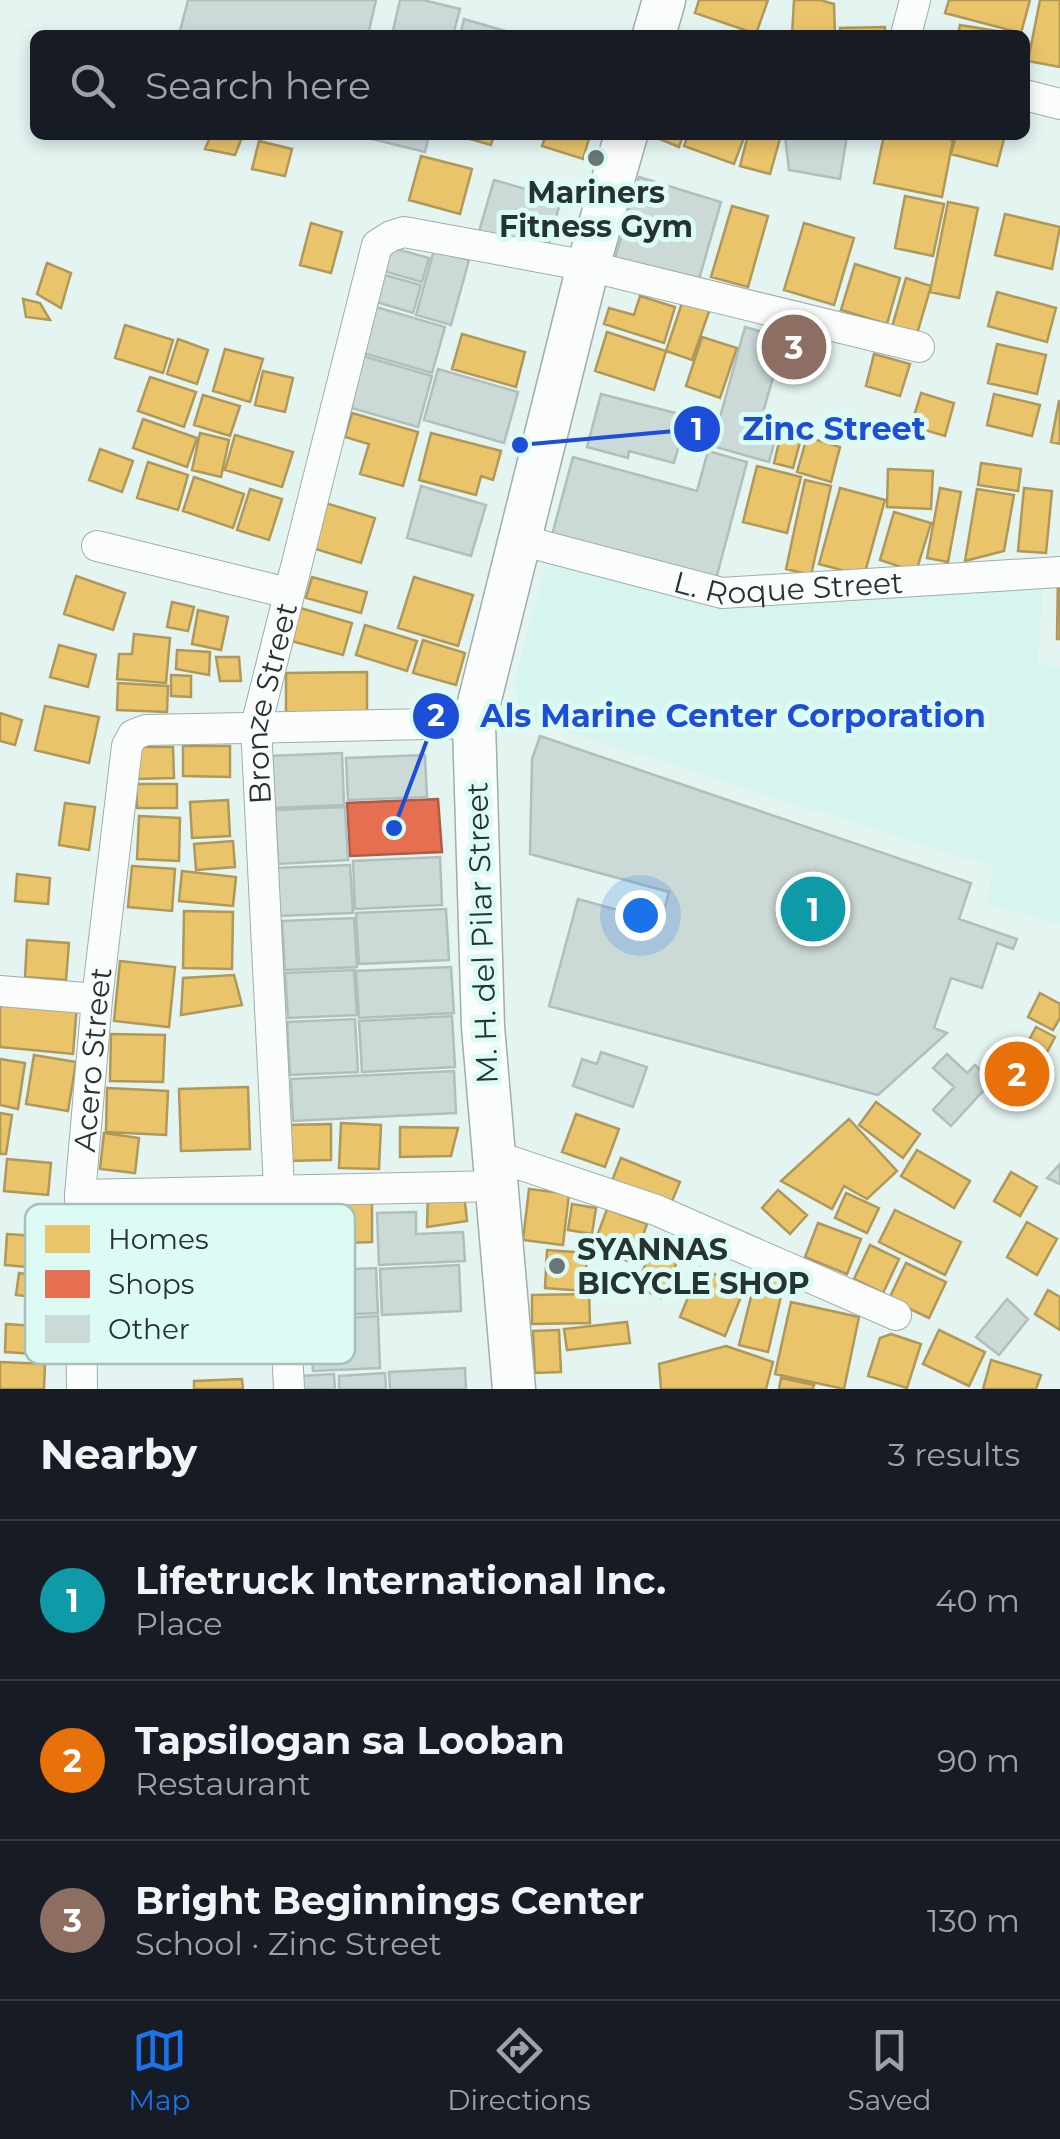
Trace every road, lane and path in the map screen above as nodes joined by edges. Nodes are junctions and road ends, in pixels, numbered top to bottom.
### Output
1 (664, 0) edge
2 (915, 0) edge
3 (655, 30) edge
4 (907, 30) edge
5 (1030, 96) edge
6 (1060, 104) edge
7 (625, 140) edge
8 (588, 266) junction
9 (920, 347) dead end
10 (520, 540) junction
11 (97, 546) dead end
12 (1060, 572) edge
13 (288, 593) junction
14 (474, 723) junction
15 (256, 726) junction
16 (0, 990) edge
17 (97, 999) junction
18 (496, 1171) junction
19 (280, 1193) junction
20 (80, 1195) junction
21 (80, 1204) edge
22 (280, 1204) edge
23 (896, 1315) dead end
24 (82, 1364) edge
25 (287, 1364) edge
26 (82, 1389) edge
27 (288, 1389) edge
28 (514, 1389) edge

1 - 3 main road
2 - 4 street
5 - 6 street
7 - 8 main road, M. H. del Pilar Street
8 - 9 street, Bronze Street
8 - 10 main road, M. H. del Pilar Street
8 - 13 street, Bronze Street
10 - 12 street, L. Roque Street
10 - 14 main road, M. H. del Pilar Street
11 - 13 street
13 - 15 street, Bronze Street
14 - 15 street
14 - 18 main road, M. H. del Pilar Street
15 - 17 street, Acero Street
15 - 19 street, Bronze Street
16 - 17 street
17 - 20 street, Acero Street
18 - 19 street
18 - 23 street
18 - 28 main road, M. H. del Pilar Street
19 - 20 street
19 - 22 street, Bronze Street
20 - 21 street, Acero Street
24 - 26 street, Acero Street
25 - 27 street, Bronze Street

